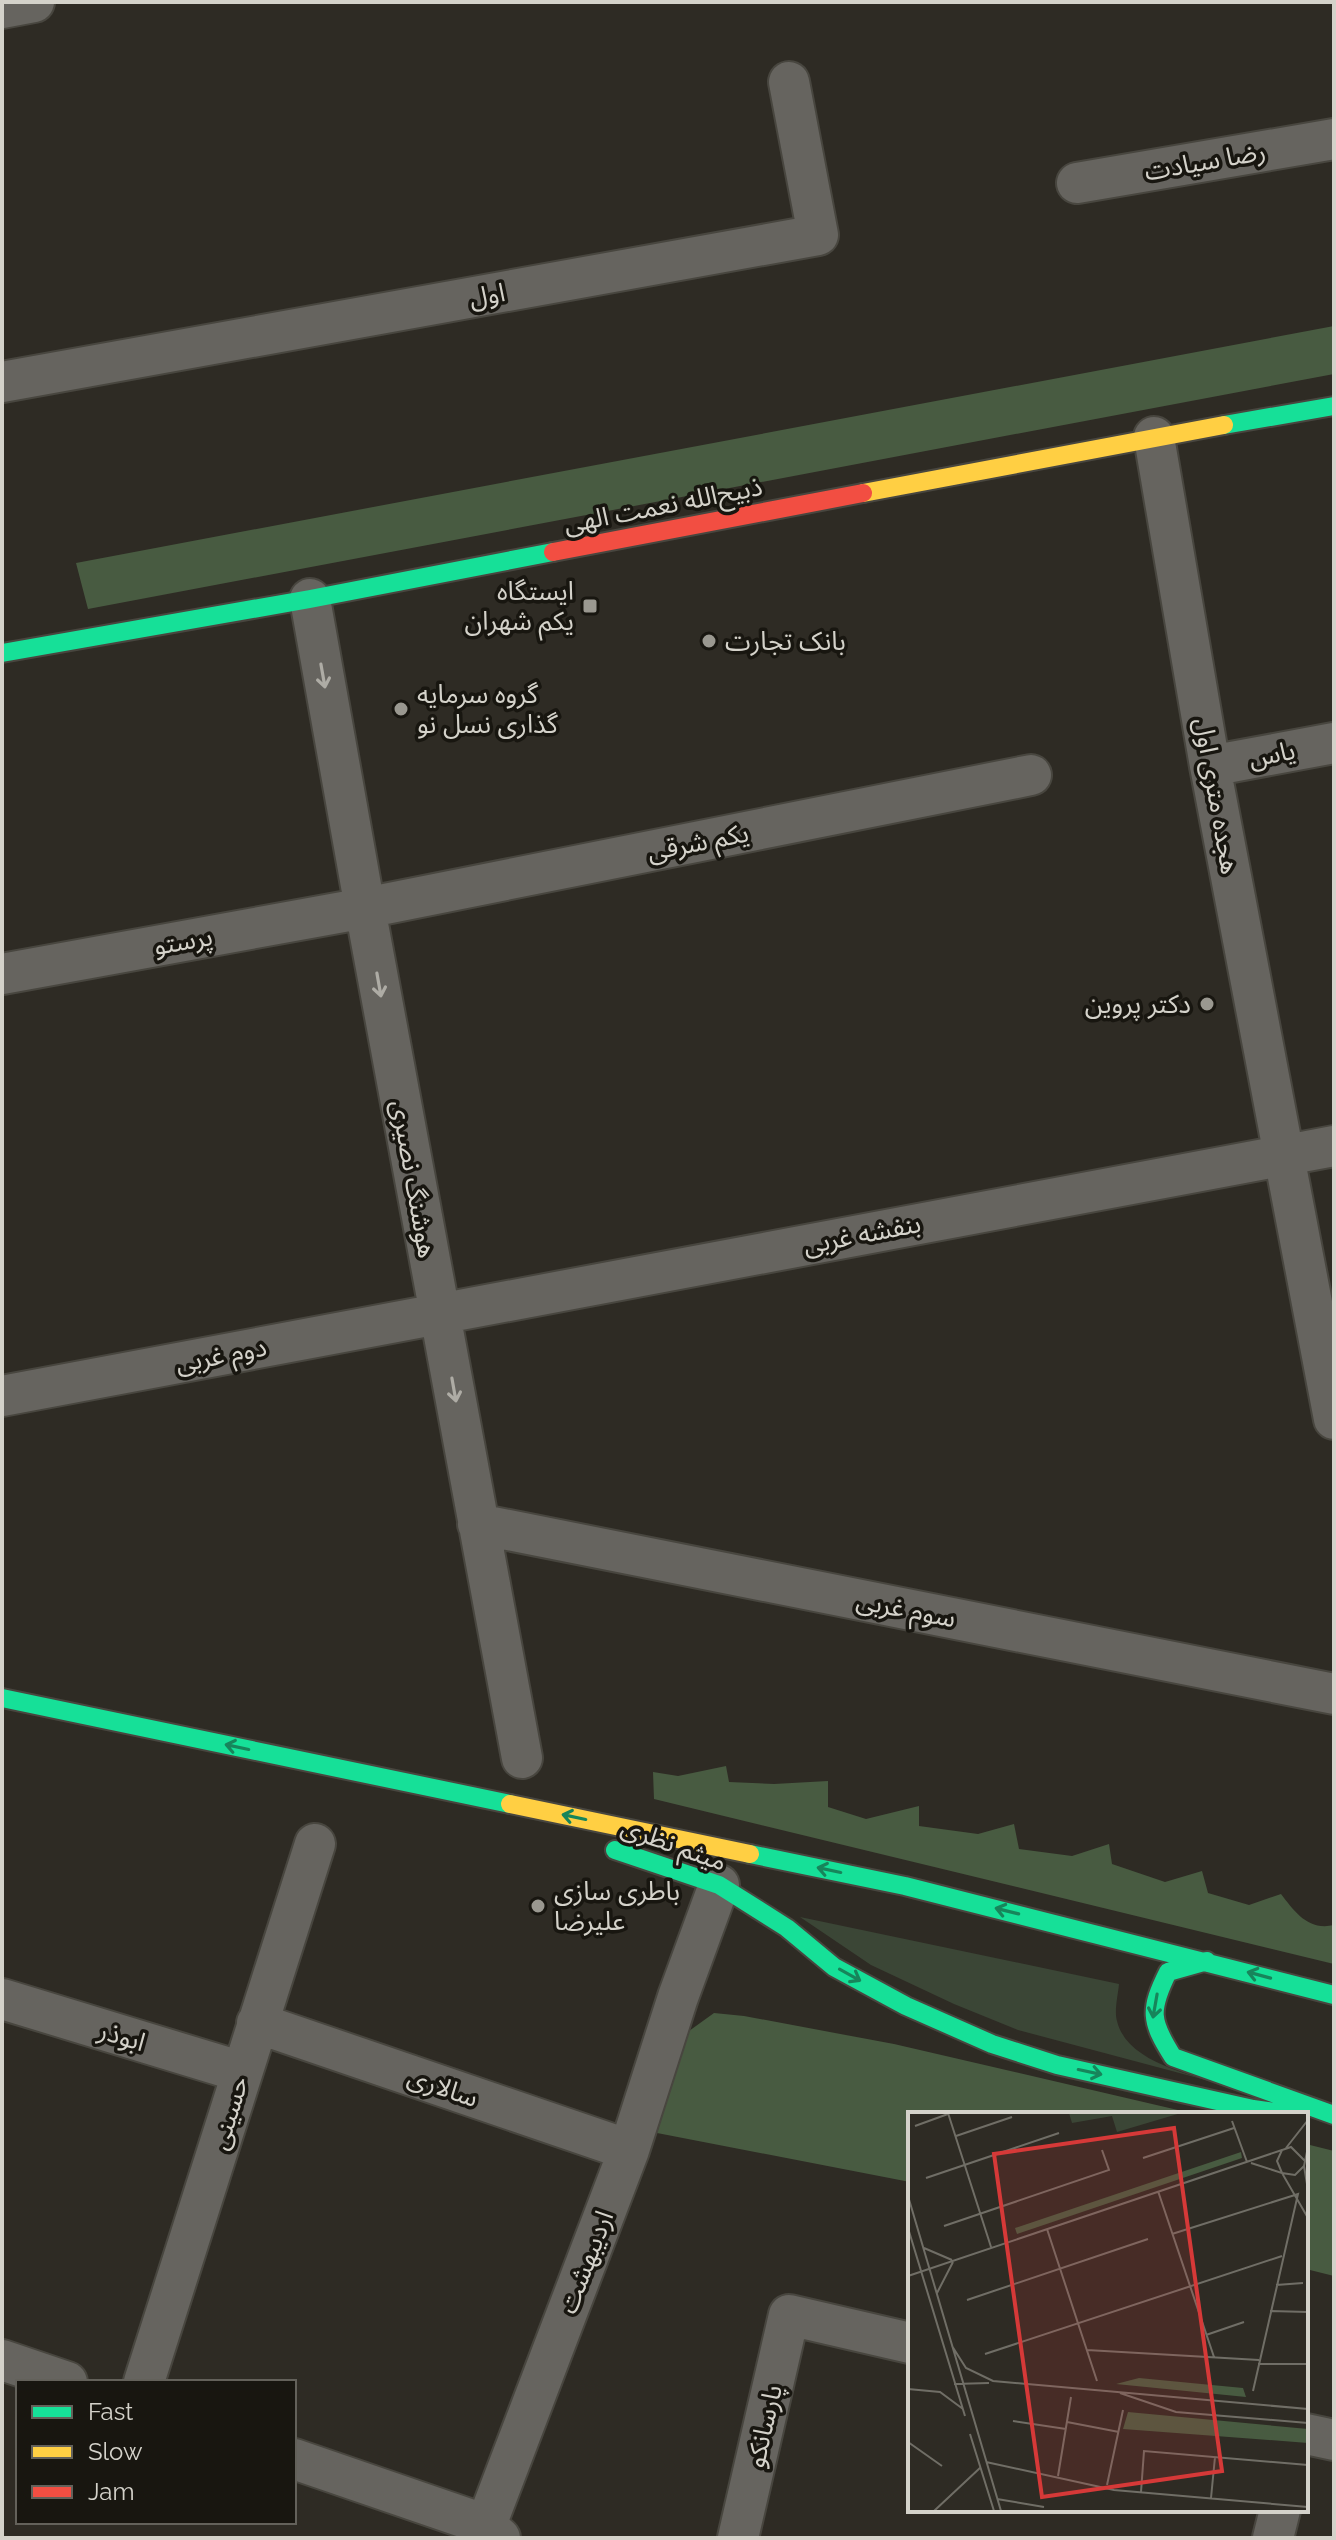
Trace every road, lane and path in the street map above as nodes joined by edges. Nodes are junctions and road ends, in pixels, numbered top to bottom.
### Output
1 (34, 2) edge
2 (2, 8) edge
3 (789, 82) dead end
4 (1334, 139) edge
5 (1077, 183) dead end
6 (2, 382) edge
7 (1334, 406) edge
8 (1154, 437) junction
9 (310, 599) junction
10 (2, 653) edge
11 (1334, 743) edge
12 (1210, 766) junction
13 (1031, 775) dead end
14 (365, 908) junction
15 (2, 974) edge
16 (1334, 1146) edge
17 (1284, 1154) junction
18 (439, 1314) junction
19 (2, 1396) edge
20 (1334, 1419) edge
21 (478, 1524) junction
22 (1334, 1694) edge
23 (2, 1698) edge
24 (2, 1716) edge
25 (522, 1758) dead end
26 (572, 1835) dead end
27 (315, 1844) dead end
28 (601, 1845) dead end
29 (719, 1885) junction
30 (1207, 1961) junction
31 (1334, 1995) edge
32 (2, 1999) edge
33 (257, 2023) junction
34 (242, 2072) junction
35 (1275, 2112) edge
36 (1308, 2116) edge
37 (1334, 2118) edge
38 (629, 2150) junction
39 (908, 2343) edge
40 (2, 2360) edge
41 (61, 2380) edge
42 (145, 2380) edge
43 (1308, 2434) edge
44 (1334, 2440) edge
45 (296, 2460) edge
46 (1280, 2512) edge
47 (493, 2531) edge
48 (738, 2538) edge
49 (1273, 2538) edge

1 - 2 street
3 - 6 street, اول
4 - 5 street, رضا سیادت
7 - 8 main road, ذبیح‌الله نعمت الهی
8 - 9 main road, ذبیح‌الله نعمت الهی
8 - 12 street, هجده متری اول
9 - 10 main road, ذبیح‌الله نعمت الهی
9 -> 14 street, هوشنگ نصیری
11 - 12 street, یاس
12 - 17 street, هجده متری اول
13 - 14 street, یکم شرقی
14 - 15 street, پرستو
14 -> 18 street, هوشنگ نصیری
16 - 17 street, بنفشه غربی
17 - 18 street, بنفشه غربی
17 - 20 street, هجده متری اول
18 - 19 street, دوم غربی
18 -> 21 street, هوشنگ نصیری
21 - 22 street, سوم غربی
21 - 25 street, هوشنگ نصیری
30 -> 23 main road
24 - 26 main road
27 - 33 street, حسینی
28 - 29 main road, میثم نظری
29 -> 35 main road, میثم نظری
29 - 38 street, اردیبهشت
31 -> 30 main road
30 -> 37 main road
32 - 34 street, ابوذر
33 - 34 street, حسینی
33 - 38 street, سالاری
34 - 42 street, حسینی
36 - 37 main road
38 - 47 street, اردیبهشت
39 - 48 street, پارسانکو
40 - 41 street
43 - 44 street
45 - 47 street
46 - 49 street

